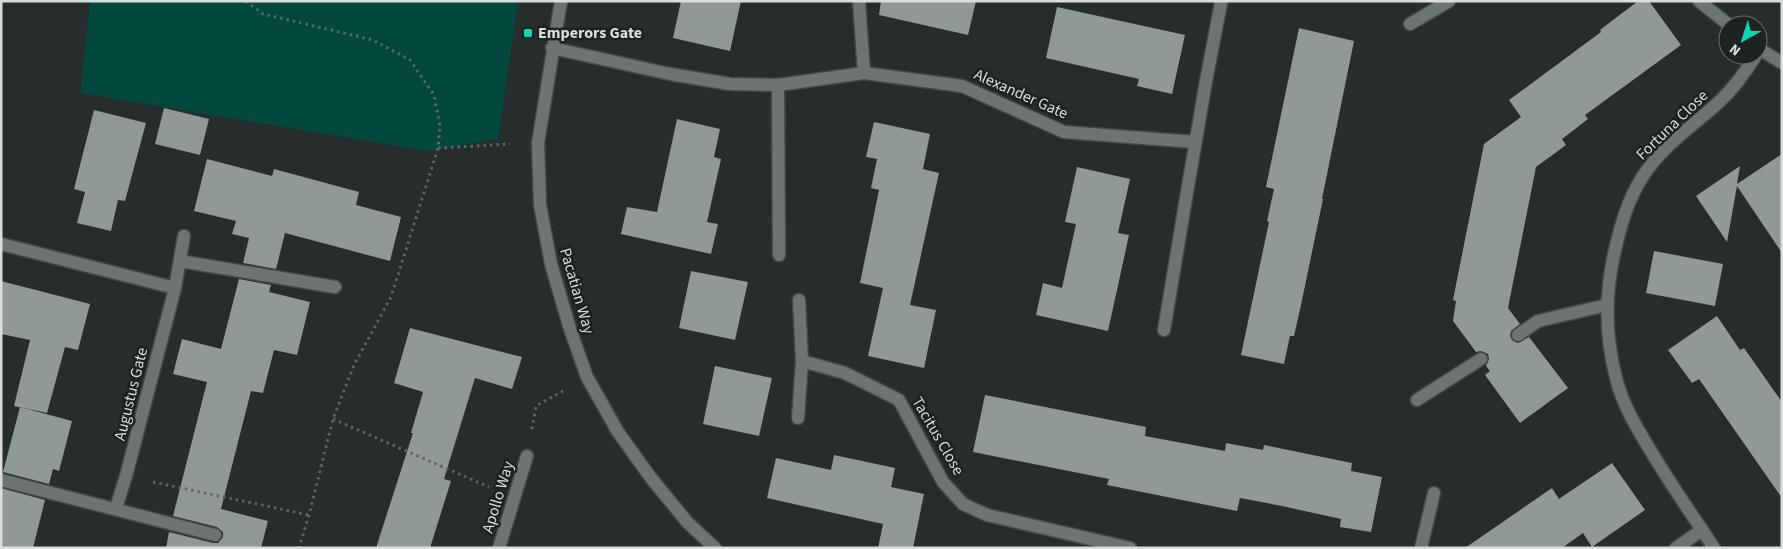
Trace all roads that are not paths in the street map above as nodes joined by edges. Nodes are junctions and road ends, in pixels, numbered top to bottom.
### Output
1 (561, 1) edge
2 (859, 1) edge
3 (1449, 1) edge
4 (1699, 1) edge
5 (1221, 3) dead end
6 (1718, 16) edge
7 (1410, 24) dead end
8 (552, 48) junction
9 (1768, 56) edge
10 (1782, 64) edge
11 (1750, 65) edge
12 (864, 73) junction
13 (778, 85) junction
14 (1195, 142) junction
15 (184, 236) dead end
16 (1, 244) edge
17 (779, 254) dead end
18 (180, 261) junction
19 (336, 287) dead end
20 (175, 288) junction
21 (799, 300) dead end
22 (1607, 305) junction
23 (1164, 330) dead end
24 (1518, 334) dead end
25 (1481, 359) dead end
26 (802, 361) junction
27 (1417, 400) dead end
28 (798, 418) dead end
29 (527, 456) road end
30 (1, 480) edge
31 (1434, 493) dead end
32 (116, 508) junction
33 (1702, 530) junction
34 (216, 535) dead end
35 (499, 548) edge
36 (715, 548) edge
37 (1130, 548) edge
38 (1421, 548) edge
39 (1676, 548) edge
40 (1714, 548) edge

1 - 8 street, Pacatian Way
2 - 12 street
3 - 7 street
4 - 6 street
5 - 14 street
8 - 13 street, Alexander Gate
8 - 36 street, Pacatian Way
9 - 10 street, Fortuna Close
11 - 22 street, Fortuna Close
12 - 13 street, Alexander Gate
12 - 14 street, Alexander Gate
13 - 17 street
14 - 23 street
15 - 18 street, Augustus Gate
16 - 20 street
18 - 19 street
18 - 20 street, Augustus Gate
20 - 32 street, Augustus Gate
21 - 26 street
22 - 24 street
22 - 33 street, Fortuna Close
25 - 27 street
26 - 28 street
26 - 37 street, Tacitus Close
29 - 35 street, Apollo Way
30 - 32 street
31 - 38 street
32 - 34 street
33 - 39 street
33 - 40 street, Fortuna Close

